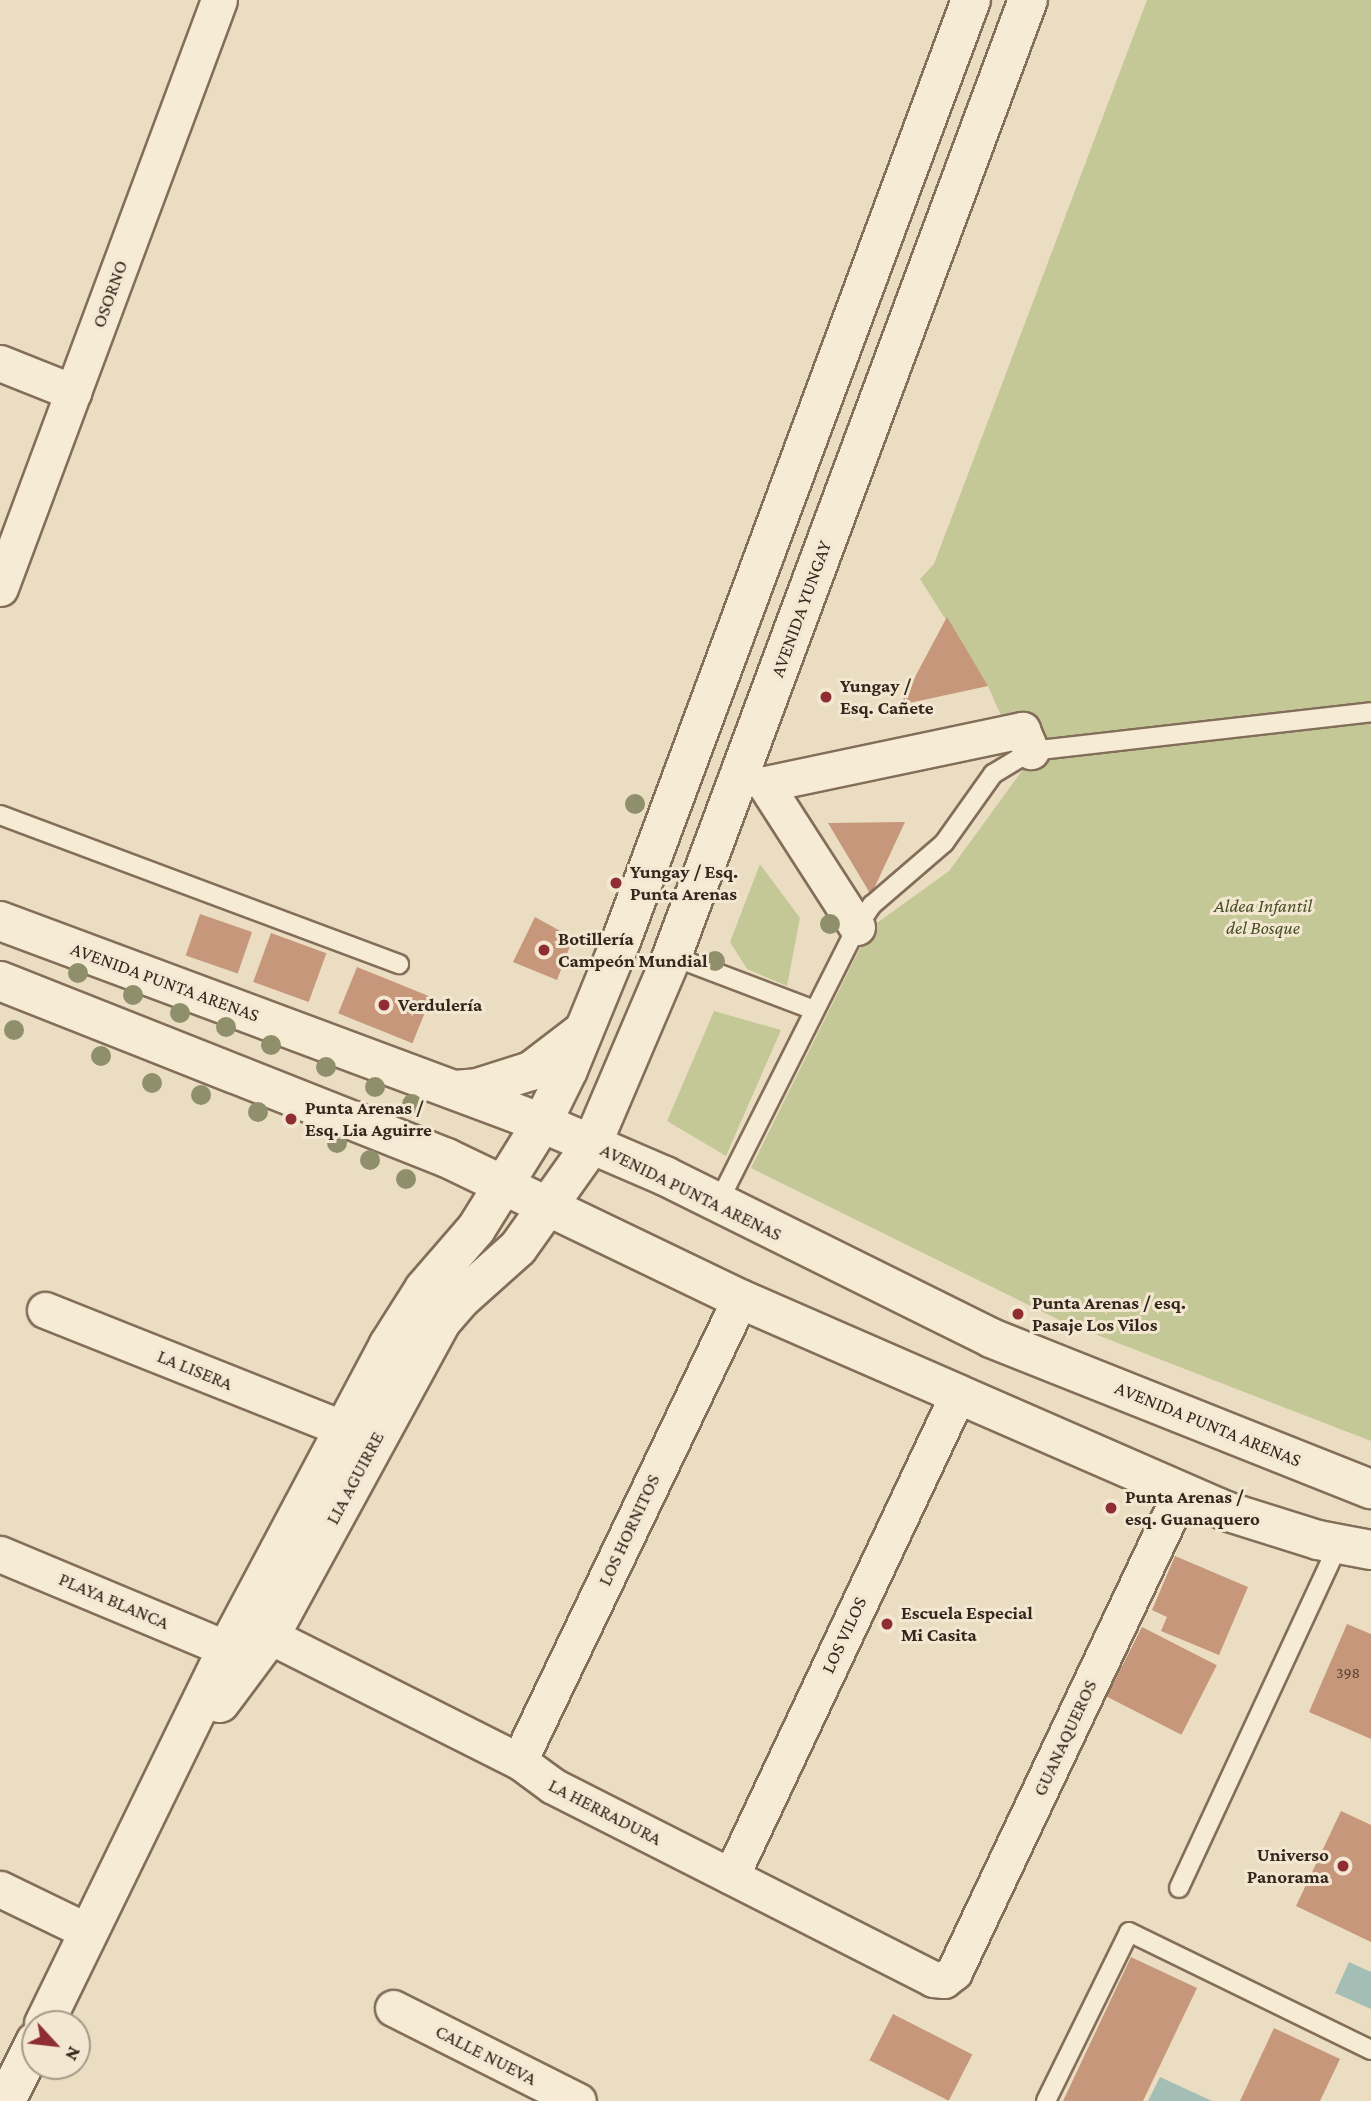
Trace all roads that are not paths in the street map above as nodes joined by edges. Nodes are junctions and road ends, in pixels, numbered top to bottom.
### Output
1 (219, 0) edge
2 (971, 0) edge
3 (1028, 0) edge
4 (0, 363) edge
5 (73, 392) junction
6 (0, 588) edge
7 (1371, 712) edge
8 (1031, 751) junction
9 (0, 815) edge
10 (0, 921) edge
11 (857, 926) junction
12 (672, 956) junction
13 (400, 964) dead end
14 (0, 981) edge
15 (814, 1010) junction
16 (586, 1028) junction
17 (454, 1090) junction
18 (542, 1123) junction
19 (592, 1144) junction
20 (505, 1184) junction
21 (718, 1203) junction
22 (551, 1206) junction
23 (740, 1299) junction
24 (45, 1310) dead end
25 (958, 1394) junction
26 (344, 1429) junction
27 (1371, 1489) edge
28 (1181, 1492) junction
29 (1360, 1550) edge
30 (0, 1554) edge
31 (270, 1636) junction
32 (227, 1649) junction
33 (519, 1761) junction
34 (174, 1763) junction
35 (731, 1877) junction
36 (1180, 1888) dead end
37 (0, 1889) edge
38 (89, 1933) junction
39 (944, 1980) joint
40 (393, 2008) dead end
41 (51, 2010) edge
42 (1371, 2050) edge
43 (21, 2070) edge
44 (6, 2101) edge
45 (578, 2101) edge
46 (1046, 2101) edge

1 - 5 street, OSORNO
2 - 16 main road
3 - 12 main road, AVENIDA YUNGAY
4 - 5 street
5 - 6 street, OSORNO
7 - 8 lane
8 - 11 lane
8 - 11 street
9 - 13 lane
10 - 17 main road, AVENIDA PUNTA ARENAS
11 - 15 lane
12 - 15 lane
12 - 19 main road, AVENIDA YUNGAY
14 - 20 main road
15 - 21 lane
16 - 17 main road
16 - 18 main road
17 - 18 main road, AVENIDA PUNTA ARENAS
18 - 19 main road, AVENIDA PUNTA ARENAS
18 - 20 main road
19 - 21 main road, AVENIDA PUNTA ARENAS
19 - 22 main road, AVENIDA YUNGAY
20 - 22 main road
20 - 26 main road, LIA AGUIRRE
21 - 27 main road, AVENIDA PUNTA ARENAS
22 - 23 main road
22 - 31 main road, LIA AGUIRRE
23 - 25 main road
23 - 33 street, LOS HORNITOS
24 - 26 street, LA LISERA
25 - 28 main road
25 - 35 street, LOS VILOS
26 - 32 main road, LIA AGUIRRE
28 - 29 main road
28 - 39 street, GUANAQUEROS
29 - 36 lane
30 - 32 street, PLAYA BLANCA
31 - 33 street, LA HERRADURA
31 - 34 main road, LIA AGUIRRE
32 - 34 main road, LIA AGUIRRE
33 - 35 street, LA HERRADURA
34 - 38 main road, LIA AGUIRRE
35 - 39 street, LA HERRADURA
37 - 38 street
38 - 41 main road, LIA AGUIRRE
40 - 45 street, CALLE NUEVA
42 - 46 lane
43 - 44 main road

